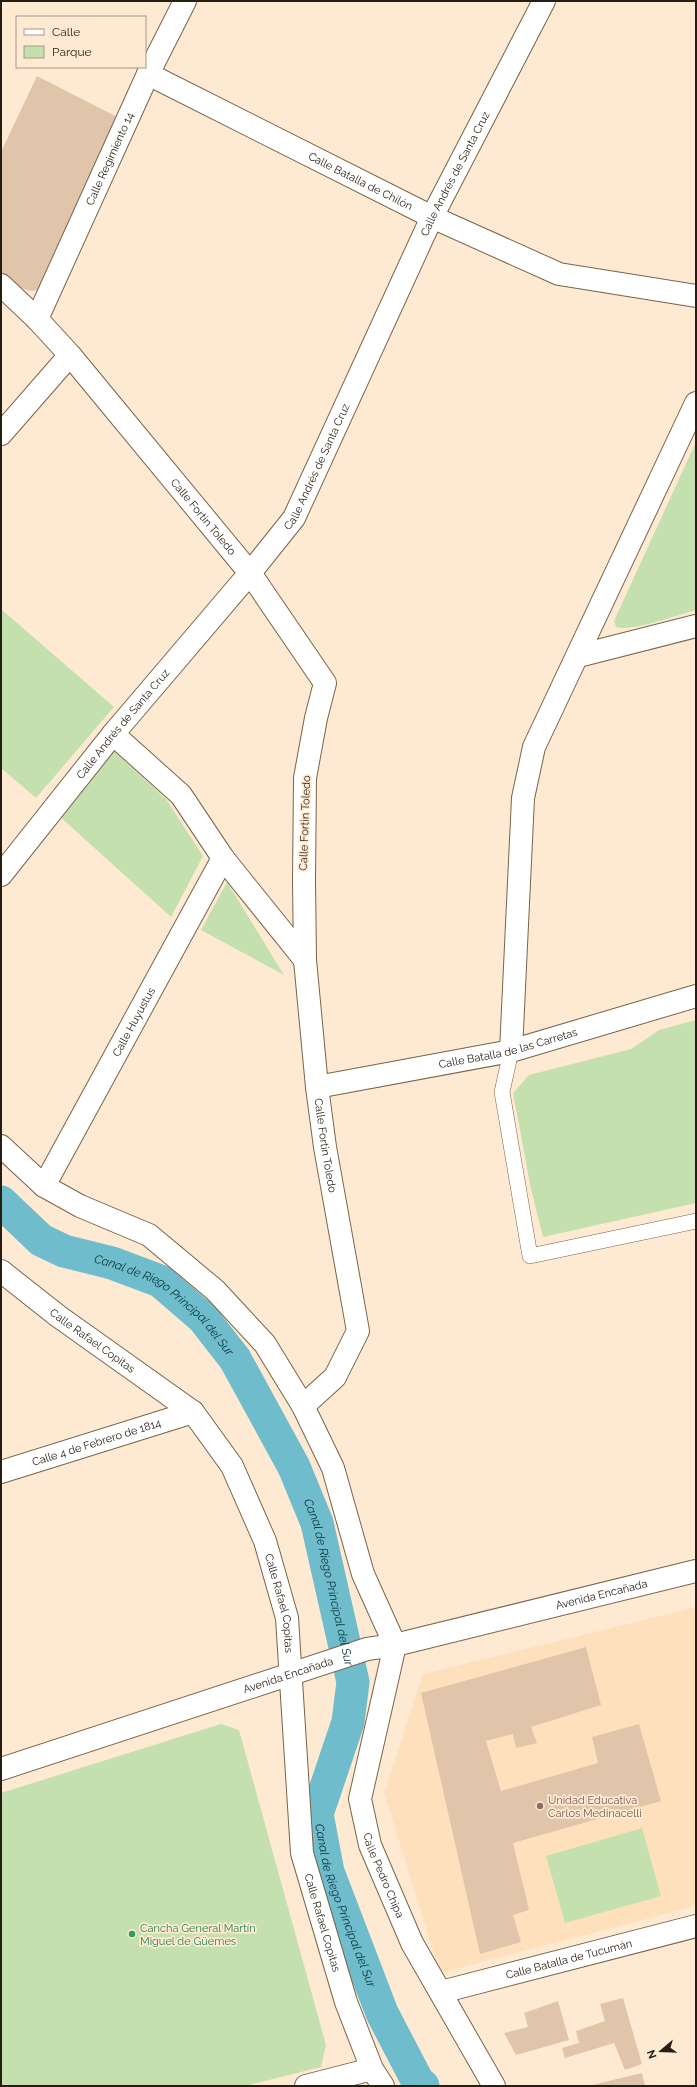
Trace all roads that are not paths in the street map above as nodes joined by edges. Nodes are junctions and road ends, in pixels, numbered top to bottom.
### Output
1 (186, 1) edge
2 (544, 1) edge
3 (148, 74) junction
4 (432, 216) junction
5 (1, 285) edge
6 (696, 296) edge
7 (37, 319) junction
8 (70, 356) junction
9 (696, 403) edge
10 (1, 434) edge
11 (250, 573) junction
12 (696, 626) edge
13 (578, 656) junction
14 (113, 734) junction
15 (223, 858) junction
16 (1, 875) edge
17 (305, 960) junction
18 (696, 996) edge
19 (511, 1051) junction
20 (317, 1087) junction
21 (1, 1146) edge
22 (44, 1186) junction
23 (696, 1221) edge
24 (1, 1271) edge
25 (303, 1406) junction
26 (193, 1412) junction
27 (1, 1472) edge
28 (696, 1571) edge
29 (395, 1645) junction
30 (290, 1675) junction
31 (1, 1769) edge
32 (696, 1926) edge
33 (441, 1992) junction
34 (378, 2077) edge
35 (306, 2086) edge
36 (494, 2086) edge

1 - 3 street, Calle Regimiento 14
2 - 4 street, Calle Andrés de Santa Cruz
3 - 4 street, Calle Batalla de Chilón
3 - 7 street, Calle Regimiento 14
4 - 6 street, Calle Batalla de Chilón
4 - 11 street, Calle Andrés de Santa Cruz
5 - 7 street, Calle Fortin Toledo
7 - 8 street, Calle Fortin Toledo
8 - 10 street
8 - 11 street, Calle Fortin Toledo
9 - 13 street
11 - 14 street, Calle Andrés de Santa Cruz
11 - 17 street, Calle Fortin Toledo
12 - 13 street
13 - 19 street
14 - 15 street
14 - 16 street, Calle Andrés de Santa Cruz
15 - 17 street
15 - 22 street, Calle Huyustus
17 - 20 street, Calle Fortin Toledo
18 - 19 street, Calle Batalla de las Carretas
19 - 20 street, Calle Batalla de las Carretas
19 - 23 lane
20 - 25 street, Calle Fortin Toledo
21 - 22 street
22 - 25 street
24 - 26 street, Calle Rafael Copitas
25 - 29 street
26 - 27 street, Calle 4 de Febrero de 1814
26 - 30 street, Calle Rafael Copitas
28 - 29 street, Avenida Encañada
29 - 30 street, Avenida Encañada
29 - 33 street, Calle Pedro Chipa
30 - 31 street, Avenida Encañada
30 - 34 street, Calle Rafael Copitas
32 - 33 street, Calle Batalla de Tucumán
33 - 36 street, Calle Pedro Chipa
34 - 35 street

